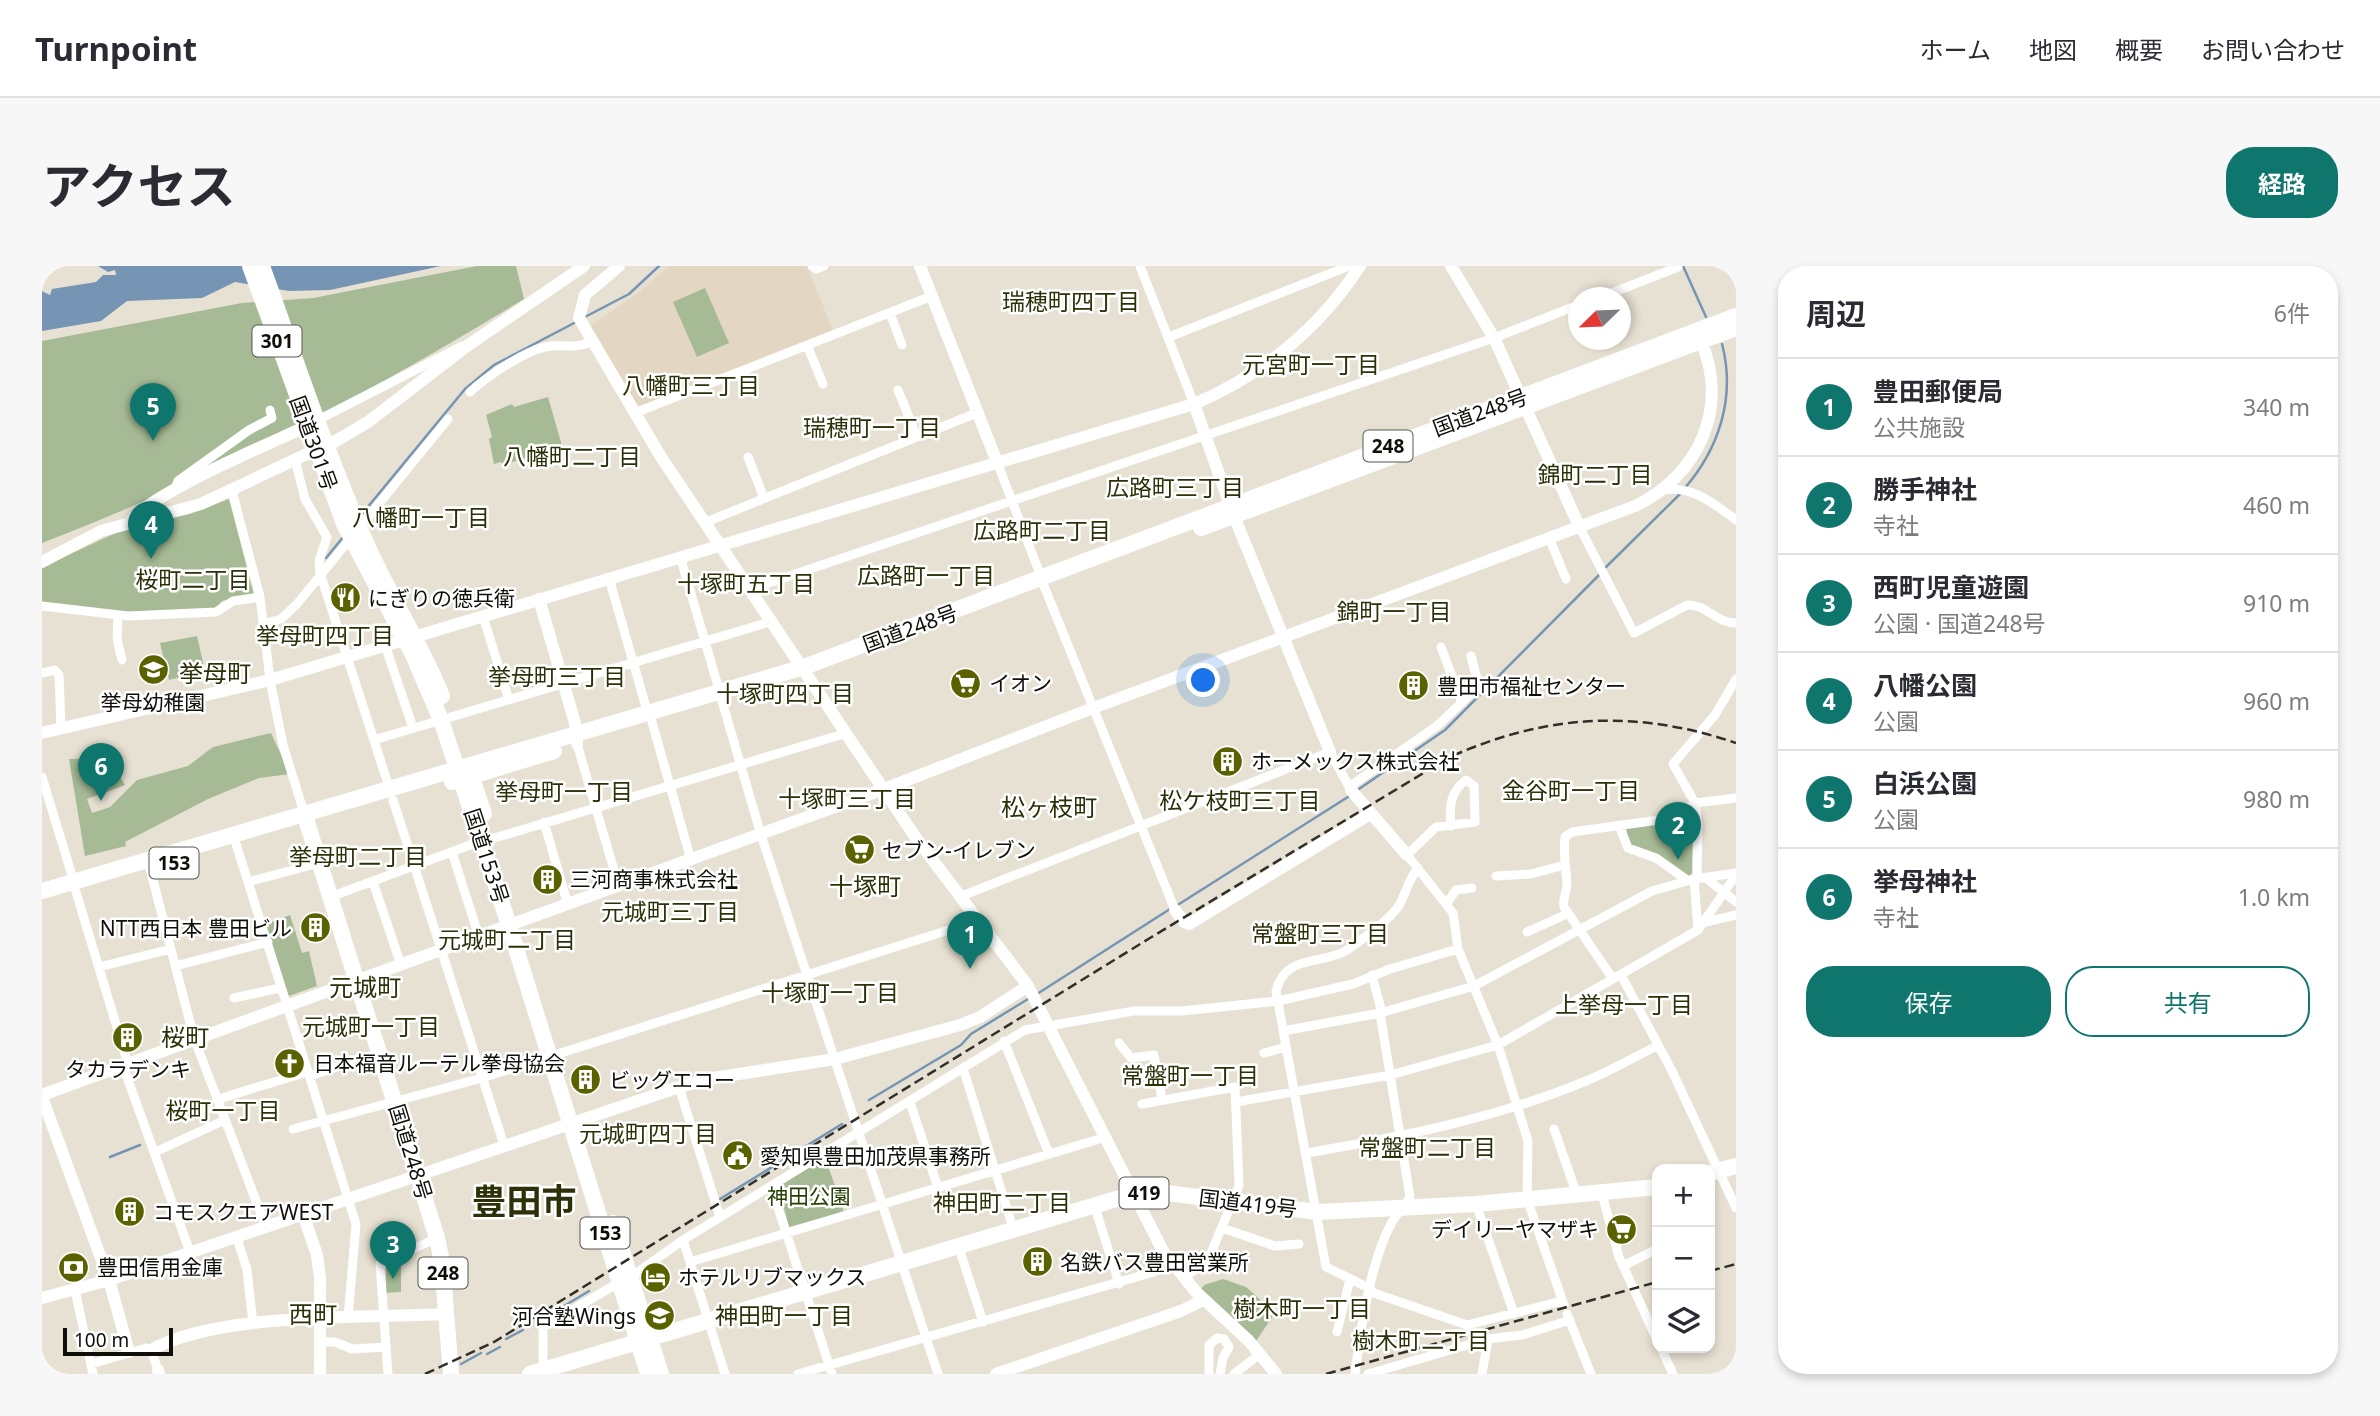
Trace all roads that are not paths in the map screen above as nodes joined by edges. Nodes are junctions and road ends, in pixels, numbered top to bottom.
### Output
1 (250, 266) edge
2 (262, 266) edge
3 (584, 266) edge
4 (619, 266) edge
5 (812, 266) edge
6 (824, 266) edge
7 (920, 266) edge
8 (1140, 266) edge
9 (1349, 266) edge
10 (1360, 266) edge
11 (1451, 266) edge
12 (1678, 267) edge
13 (1627, 287) edge
14 (932, 296) junction
15 (1568, 309) edge
16 (890, 313) junction
17 (1736, 316) edge
18 (1736, 328) edge
19 (1169, 337) junction
20 (1494, 338) junction
21 (1701, 341) junction
22 (592, 342) junction
23 (807, 345) junction
24 (902, 345) dead end
25 (467, 346) junction
26 (823, 384) dead end
27 (898, 390) dead end
28 (470, 392) dead end
29 (1521, 403) junction
30 (1194, 404) junction
31 (270, 410) dead end
32 (637, 412) junction
33 (979, 412) junction
34 (311, 418) junction
35 (448, 419) dead end
36 (1204, 435) junction
37 (916, 437) junction
38 (334, 442) dead end
39 (309, 453) dead end
40 (748, 457) dead end
41 (295, 460) junction
42 (997, 463) junction
43 (174, 490) junction
44 (1662, 490) junction
45 (232, 491) junction
46 (764, 498) junction
47 (1012, 500) junction
48 (1232, 510) junction
49 (1736, 520) edge
50 (130, 522) junction
51 (706, 522) junction
52 (1580, 528) junction
53 (1550, 540) junction
54 (720, 545) junction
55 (42, 549) edge
56 (61, 551) junction
57 (680, 556) junction
58 (42, 562) edge
59 (320, 573) junction
60 (609, 578) junction
61 (1566, 579) dead end
62 (1043, 582) junction
63 (751, 589) junction
64 (260, 597) junction
65 (538, 599) junction
66 (42, 606) edge
67 (483, 616) junction
68 (118, 617) junction
69 (263, 620) junction
70 (773, 621) junction
71 (1736, 622) edge
72 (1283, 637) junction
73 (410, 638) junction
74 (705, 643) junction
75 (385, 645) junction
76 (1441, 647) dead end
77 (1471, 656) dead end
78 (349, 657) junction
79 (122, 660) dead end
80 (634, 663) junction
81 (807, 671) junction
82 (42, 673) edge
83 (1736, 679) edge
84 (270, 680) junction
85 (563, 684) junction
86 (721, 697) junction
87 (509, 700) junction
88 (1462, 703) junction
89 (1093, 708) junction
90 (650, 718) junction
91 (446, 719) junction
92 (61, 727) junction
93 (413, 728) junction
94 (42, 733) edge
95 (847, 733) junction
96 (577, 738) junction
97 (374, 740) junction
98 (1330, 752) junction
99 (741, 764) junction
100 (465, 772) junction
101 (42, 777) edge
102 (669, 785) junction
103 (884, 789) junction
104 (1350, 789) junction
105 (392, 795) junction
106 (1736, 798) edge
107 (1695, 803) junction
108 (596, 807) junction
109 (1366, 809) junction
110 (306, 820) junction
111 (544, 822) junction
112 (1619, 825) junction
113 (1451, 826) junction
114 (1140, 827) junction
115 (761, 835) junction
116 (486, 840) junction
117 (236, 845) junction
118 (452, 852) junction
119 (1407, 855) junction
120 (691, 860) junction
121 (319, 863) junction
122 (150, 865) junction
123 (1564, 865) junction
124 (414, 867) junction
125 (1418, 868) junction
126 (1736, 874) edge
127 (1496, 876) dead end
128 (1696, 879) junction
129 (373, 882) junction
130 (248, 883) junction
131 (75, 887) junction
132 (619, 887) junction
133 (1472, 888) dead end
134 (42, 891) edge
135 (1724, 893) junction
136 (330, 897) junction
137 (959, 897) junction
138 (42, 901) edge
139 (1736, 902) edge
140 (1447, 903) junction
141 (568, 905) junction
142 (1174, 907) joint
143 (1567, 914) junction
144 (1736, 915) edge
145 (977, 921) junction
146 (1706, 922) junction
147 (513, 926) junction
148 (1580, 930) junction
149 (1698, 930) junction
150 (1527, 932) dead end
151 (479, 937) junction
152 (268, 942) junction
153 (171, 949) junction
154 (1458, 949) junction
155 (441, 951) junction
156 (401, 965) junction
157 (175, 966) junction
158 (99, 967) junction
159 (807, 973) junction
160 (1372, 975) junction
161 (1617, 977) junction
162 (358, 981) junction
163 (1028, 986) junction
164 (1474, 986) junction
165 (281, 988) junction
166 (234, 998) dead end
167 (1278, 1001) junction
168 (287, 1005) junction
169 (1381, 1013) junction
170 (1050, 1026) junction
171 (1283, 1031) junction
172 (194, 1038) junction
173 (1004, 1041) junction
174 (1119, 1043) dead end
175 (1498, 1045) junction
176 (1657, 1046) junction
177 (1286, 1048) junction
178 (379, 1053) junction
179 (1264, 1053) dead end
180 (553, 1054) junction
181 (835, 1059) junction
182 (125, 1065) junction
183 (963, 1068) junction
184 (309, 1073) junction
185 (1390, 1075) junction
186 (482, 1077) junction
187 (679, 1087) junction
188 (1295, 1092) junction
189 (42, 1096) edge
190 (1162, 1099) junction
191 (217, 1100) junction
192 (910, 1102) junction
193 (1236, 1102) junction
194 (396, 1104) junction
195 (1142, 1104) dead end
196 (1515, 1106) junction
197 (225, 1120) junction
198 (325, 1122) junction
199 (575, 1123) junction
200 (293, 1129) dead end
201 (1554, 1129) dead end
202 (859, 1132) junction
203 (1399, 1137) junction
204 (1106, 1138) junction
205 (504, 1145) junction
206 (155, 1152) junction
207 (1307, 1153) junction
208 (1049, 1154) junction
209 (1711, 1164) edge
210 (1736, 1166) edge
211 (996, 1170) junction
212 (1715, 1171) edge
213 (1715, 1173) edge
214 (419, 1175) junction
215 (771, 1186) junction
216 (938, 1188) junction
217 (1652, 1188) edge
218 (1133, 1194) junction
219 (1602, 1194) junction
220 (1577, 1195) junction
221 (348, 1199) junction
222 (1527, 1199) junction
223 (1234, 1201) junction
224 (1094, 1204) junction
225 (1476, 1204) junction
226 (882, 1205) junction
227 (1400, 1208) junction
228 (1736, 1208) edge
229 (1318, 1212) junction
230 (303, 1214) junction
231 (719, 1217) junction
232 (267, 1227) junction
233 (1013, 1228) junction
234 (1222, 1228) junction
235 (786, 1233) junction
236 (237, 1237) junction
237 (437, 1238) junction
238 (683, 1240) junction
239 (1299, 1244) dead end
240 (958, 1245) junction
241 (190, 1252) junction
242 (1652, 1252) edge
243 (901, 1261) junction
244 (690, 1262) junction
245 (1623, 1266) junction
246 (1154, 1272) dead end
247 (1184, 1278) junction
248 (625, 1279) junction
249 (1350, 1279) junction
250 (108, 1280) junction
251 (1119, 1284) junction
252 (75, 1290) junction
253 (806, 1290) junction
254 (1371, 1291) junction
255 (42, 1297) edge
256 (1203, 1300) junction
257 (1566, 1310) junction
258 (446, 1314) junction
259 (1514, 1314) junction
260 (383, 1317) junction
261 (348, 1318) junction
262 (708, 1319) junction
263 (319, 1320) junction
264 (983, 1322) junction
265 (253, 1324) junction
266 (1652, 1329) edge
267 (1337, 1332) dead end
268 (926, 1338) junction
269 (1488, 1339) junction
270 (644, 1340) junction
271 (320, 1342) junction
272 (386, 1347) junction
273 (151, 1350) junction
274 (129, 1352) junction
275 (1663, 1353) edge
276 (1260, 1354) junction
277 (92, 1369) edge
278 (830, 1369) edge
279 (1221, 1370) edge
280 (158, 1372) edge
281 (539, 1373) edge
282 (320, 1374) edge
283 (388, 1374) edge
284 (451, 1374) edge
285 (648, 1374) edge
286 (661, 1374) edge
287 (725, 1374) edge
288 (798, 1374) edge
289 (938, 1374) edge
290 (996, 1374) edge
291 (1209, 1374) edge
292 (1232, 1374) edge
293 (1276, 1374) edge
294 (1355, 1374) edge
295 (1367, 1374) edge
296 (1482, 1374) edge
297 (1591, 1374) edge
298 (1673, 1374) edge

1 - 34 highway, 国道301号 / 301
2 - 34 highway, 国道301号 / 301
3 - 25 street
4 - 22 street
5 - 6 street
7 - 14 street
8 - 19 street
9 - 19 street
10 - 30 street
11 - 20 street
12 - 13 street
14 - 16 street
14 - 33 street
15 - 20 street
16 - 23 street
16 - 24 street
17 - 29 highway, 国道248号 / 248
18 - 21 highway, 国道248号 / 248
19 - 30 street
20 - 29 street
20 - 36 street
21 - 29 highway, 国道248号 / 248
21 - 44 street
22 - 28 street
22 - 32 street
23 - 26 street
23 - 32 street
25 - 34 street
25 - 38 street
27 - 37 street
29 - 48 highway, 国道248号 / 248
29 - 52 street
30 - 36 street
30 - 42 street
31 - 43 street
32 - 51 street
33 - 37 street
33 - 42 street
34 - 43 street
34 - 73 highway, 国道301号 / 301
35 - 59 street
36 - 47 street
36 - 48 street
37 - 46 street
39 - 41 street
40 - 46 street
41 - 45 street
41 - 59 street
42 - 47 street
42 - 54 street
43 - 50 street
44 - 49 street
44 - 52 street
45 - 50 street
45 - 64 street
46 - 51 street
47 - 62 street
47 - 63 street
48 - 62 highway, 国道248号 / 248
48 - 72 street
50 - 56 street
51 - 54 street
52 - 53 street
52 - 71 street
53 - 61 street
53 - 72 street
54 - 57 street
54 - 63 street
55 - 56 street
56 - 58 street
57 - 60 street
57 - 74 street
59 - 69 street
59 - 78 street
60 - 65 street
60 - 80 street
62 - 81 highway, 国道248号 / 248
62 - 89 street
63 - 70 street
64 - 68 street
64 - 69 street
65 - 67 street
65 - 85 street
66 - 68 street
67 - 73 street
67 - 87 street
68 - 79 street
69 - 84 street
70 - 74 street
70 - 81 street
72 - 89 street
72 - 98 street
73 - 75 street
73 - 91 highway, 国道301号 / 301
74 - 80 street
74 - 86 street
75 - 78 street
75 - 93 street
76 - 88 street
77 - 88 street
78 - 84 street
78 - 97 street
80 - 85 street
80 - 90 street
81 - 86 highway, 国道248号 / 248
81 - 95 street
82 - 92 street
83 - 107 street
84 - 92 street
84 - 110 street
85 - 87 street
85 - 96 street
86 - 90 highway, 国道248号 / 248
86 - 99 street
87 - 91 street
88 - 104 street
89 - 103 street
89 - 114 street
90 - 96 highway, 国道248号 / 248
90 - 102 street
91 - 93 street
91 - 100 highway, 国道301号 / 301
92 - 94 street
93 - 97 street
95 - 99 street
95 - 103 street
96 - 100 highway, 国道248号 / 248
96 - 108 street
97 - 105 street
98 - 104 street
98 - 114 street
99 - 102 street
99 - 115 street
100 - 105 highway, 153
100 - 116 highway, 国道153号 / 153
101 - 131 street
102 - 108 street
102 - 120 street
103 - 115 street
103 - 137 street
104 - 109 street
105 - 110 highway, 153
105 - 124 street
106 - 107 street
107 - 112 street
107 - 128 street
108 - 111 street
108 - 132 street
109 - 119 street
109 - 142 street
110 - 117 highway, 153
110 - 121 highway, 国道248号 / 248
110 - 122 highway, 153
111 - 116 street
111 - 141 street
112 - 123 street
112 - 128 street
113 - 113 street
113 - 119 street
114 - 137 street
114 - 142 street
115 - 120 street
115 - 159 street
116 - 118 street
116 - 147 highway, 国道153号 / 153
117 - 122 highway, 153
117 - 130 street
118 - 124 street
118 - 151 street
119 - 125 street
120 - 132 street
121 - 130 street
121 - 136 highway, 国道248号 / 248
122 - 131 highway, 153
122 - 153 street
123 - 127 street
123 - 143 street
124 - 129 street
124 - 155 street
125 - 140 street
125 - 167 street
126 - 128 street
126 - 135 street
128 - 135 street
128 - 148 street
128 - 149 street
129 - 136 street
129 - 156 street
130 - 152 street
131 - 134 highway, 153
131 - 138 highway, 153
131 - 158 street
132 - 141 street
133 - 140 street
135 - 139 street
135 - 146 street
136 - 162 highway, 国道248号 / 248
137 - 145 street
140 - 154 street
141 - 147 street
143 - 148 street
143 - 150 street
144 - 146 street
145 - 159 street
145 - 163 street
146 - 149 street
147 - 151 street
147 - 180 highway, 国道153号 / 153
148 - 161 street
148 - 164 street
149 - 161 street
151 - 155 street
152 - 157 street
152 - 165 street
153 - 157 street
153 - 158 street
154 - 160 street
154 - 164 street
155 - 156 street
155 - 186 street
156 - 162 street
157 - 172 street
158 - 182 street
159 - 180 street
159 - 181 street
160 - 167 street
160 - 169 street
161 - 175 street
161 - 176 street
162 - 168 street
162 - 178 highway, 国道248号 / 248
163 - 170 street
163 - 181 street
164 - 169 street
164 - 175 street
165 - 166 street
165 - 168 street
167 - 170 street
167 - 171 street
168 - 172 street
168 - 184 street
169 - 171 street
169 - 185 street
170 - 173 street
170 - 204 street
171 - 177 street
172 - 182 street
172 - 191 street
173 - 183 street
173 - 208 street
174 - 190 street
175 - 185 street
175 - 196 street
176 - 196 street
176 - 209 street
177 - 179 street
177 - 188 street
178 - 184 street
178 - 194 highway, 国道248号 / 248
180 - 186 street
180 - 199 highway, 国道153号 / 153
181 - 187 street
181 - 202 street
182 - 189 street
182 - 206 street
183 - 192 street
183 - 211 street
184 - 191 street
184 - 198 street
185 - 188 street
185 - 203 street
186 - 194 street
186 - 205 street
187 - 199 street
187 - 231 street
188 - 193 street
188 - 207 street
189 - 250 street
190 - 193 street
190 - 195 street
191 - 197 street
192 - 202 street
192 - 216 street
193 - 223 street
194 - 198 street
194 - 214 highway, 国道248号 / 248
196 - 203 street
196 - 222 street
197 - 206 street
197 - 232 street
198 - 200 street
198 - 221 street
199 - 205 street
199 - 248 highway, 国道153号 / 153
201 - 220 street
202 - 215 street
202 - 226 street
203 - 207 street
203 - 227 street
204 - 208 street
204 - 218 street
205 - 214 street
206 - 241 street
207 - 229 street
208 - 211 street
210 - 212 highway
211 - 216 street
211 - 233 street
213 - 228 street
214 - 221 street
214 - 237 highway, 国道248号 / 248
215 - 231 street
215 - 235 street
216 - 226 street
217 - 219 highway, 国道419号 / 419
218 - 223 highway, 国道419号 / 419
218 - 224 highway, 国道419号 / 419
218 - 247 street
219 - 220 highway, 国道419号 / 419
219 - 245 street
220 - 222 highway, 国道419号 / 419
221 - 230 street
221 - 261 street
222 - 225 highway, 国道419号 / 419
222 - 257 street
223 - 229 highway, 国道419号 / 419
223 - 234 street
224 - 233 highway, 国道419号 / 419
224 - 251 street
225 - 227 highway, 国道419号 / 419
225 - 259 street
226 - 235 street
226 - 243 street
227 - 229 highway, 国道419号 / 419
227 - 254 street
229 - 249 street
230 - 232 street
230 - 263 street
231 - 238 street
232 - 236 street
233 - 240 highway, 国道419号 / 419
234 - 239 street
234 - 247 street
235 - 244 street
235 - 253 street
236 - 241 street
236 - 265 street
237 - 258 highway, 国道248号 / 248
237 - 260 street
238 - 244 street
238 - 248 street
240 - 243 highway, 国道419号 / 419
240 - 264 street
241 - 250 street
242 - 245 street
243 - 253 highway, 国道419号 / 419
243 - 268 street
244 - 262 street
245 - 266 street
246 - 251 street
247 - 256 street
248 - 270 highway, 国道153号 / 153
248 - 281 street
249 - 254 street
249 - 267 street
250 - 252 street
250 - 274 street
251 - 264 street
252 - 255 street
252 - 277 street
253 - 262 highway, 国道419号 / 419
253 - 278 street
254 - 259 street
254 - 294 street
256 - 276 street
256 - 290 street
257 - 259 street
257 - 269 street
257 - 297 street
258 - 260 street
258 - 284 highway, 国道248号 / 248
260 - 261 street
260 - 272 street
261 - 263 street
262 - 270 highway, 国道419号 / 419
262 - 287 street
263 - 265 street
263 - 271 street
264 - 268 street
265 - 273 street
268 - 278 street
268 - 289 street
269 - 295 street
269 - 296 street
270 - 281 highway, 国道419号
270 - 285 highway, 国道153号 / 153
270 - 286 highway, 国道153号 / 153
271 - 272 street
271 - 282 street
272 - 283 street
273 - 274 street
273 - 280 street
274 - 277 street
275 - 298 street
276 - 292 street
276 - 293 street
278 - 288 street
279 - 291 street
279 - 292 street

